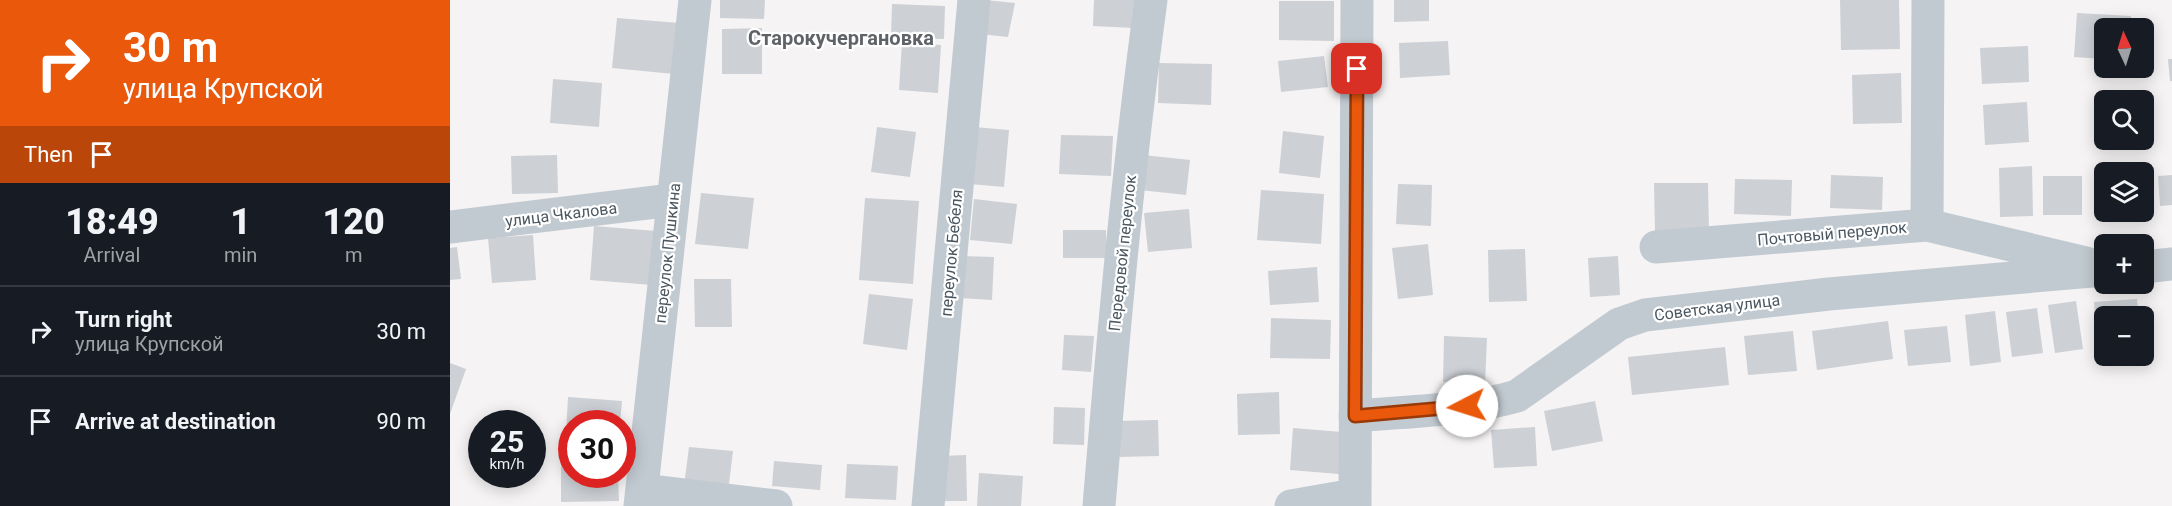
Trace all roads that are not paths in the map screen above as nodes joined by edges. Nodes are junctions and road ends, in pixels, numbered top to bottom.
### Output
1 (695, 0) edge
2 (974, 0) edge
3 (1151, 0) edge
4 (1357, 0) edge
5 (1928, 0) edge
6 (672, 200) junction
7 (1927, 225) junction
8 (450, 227) edge
9 (1656, 248) dead end
10 (2172, 264) edge
11 (2154, 266) edge
12 (2094, 267) edge
13 (2094, 270) edge
14 (1355, 416) junction
15 (641, 498) edge
16 (1354, 501) edge
17 (776, 506) edge
18 (928, 506) edge
19 (1099, 506) edge
20 (1291, 506) edge

1 - 6 street, переулок Пушкина
2 - 18 street, переулок Бебеля
3 - 19 street, Передовой переулок
4 - 14 street
5 - 7 street, Почтовый переулок
6 - 8 street, улица Чкалова
6 - 15 street, переулок Пушкина
7 - 9 street, Почтовый переулок
7 - 12 street
10 - 11 street
13 - 14 street, Советская улица
14 - 16 street
15 - 17 street
16 - 20 street

